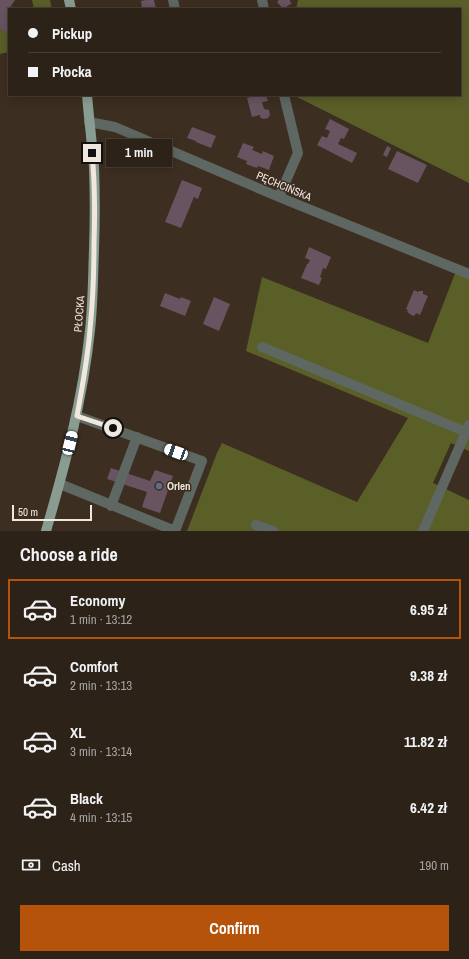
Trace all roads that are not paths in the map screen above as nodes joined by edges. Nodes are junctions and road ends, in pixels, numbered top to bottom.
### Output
1 (87, 96) edge
2 (284, 96) edge
3 (89, 122) junction
4 (279, 197) junction
5 (469, 274) edge
6 (262, 347) dead end
7 (77, 416) junction
8 (468, 428) edge
9 (137, 437) junction
10 (60, 484) junction
11 (111, 506) junction
12 (256, 525) dead end
13 (46, 531) edge
14 (273, 531) edge
15 (424, 531) edge

1 - 3 main road, PŁOCKA
2 - 4 street
3 - 4 street, PĘCHCIŃSKA
3 - 7 main road, PŁOCKA
4 - 5 street, PĘCHCIŃSKA
6 - 8 street
7 - 9 street
7 - 10 main road, PŁOCKA
8 - 15 street
9 - 11 street
9 - 11 street
10 - 11 street
10 - 13 main road, PŁOCKA
12 - 14 street

